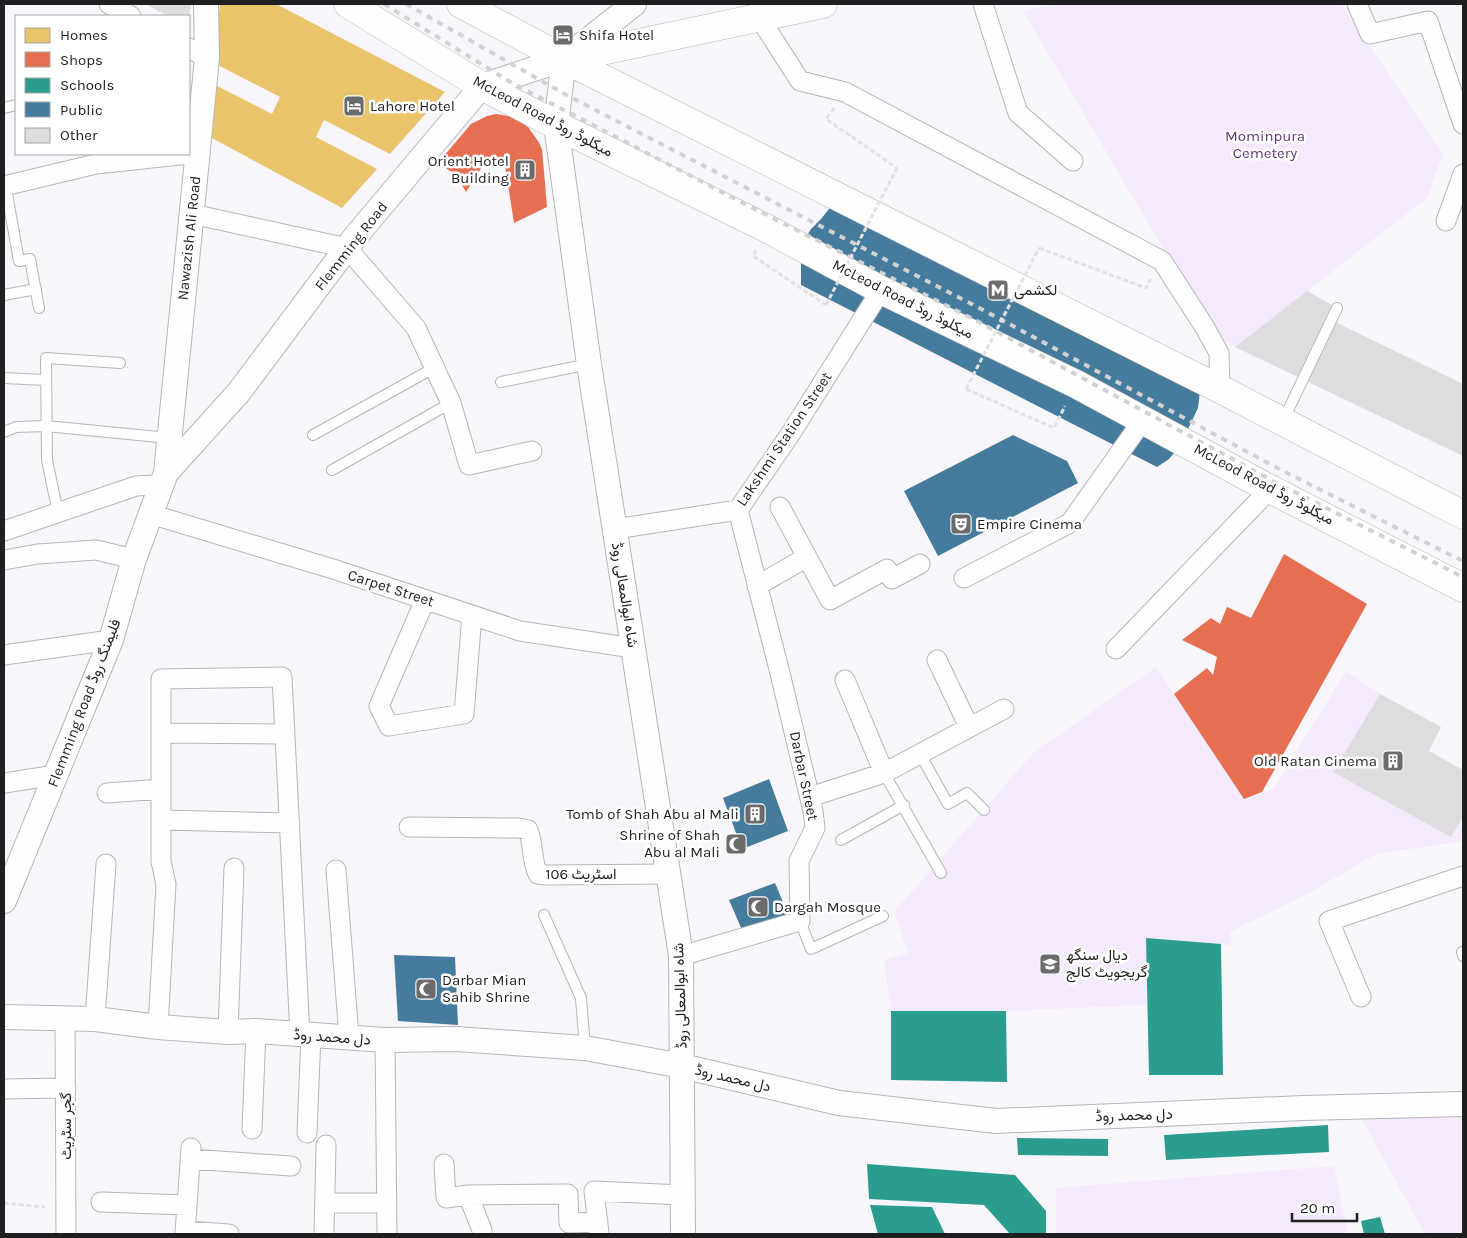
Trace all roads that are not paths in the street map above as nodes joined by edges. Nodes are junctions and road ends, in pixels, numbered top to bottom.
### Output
1 (109, 4) edge
2 (206, 4) edge
3 (348, 4) edge
4 (461, 4) edge
5 (634, 4) edge
6 (823, 4) edge
7 (984, 4) edge
8 (1357, 4) edge
9 (130, 15) edge
10 (759, 17) junction
11 (198, 53) edge
12 (564, 59) junction
13 (482, 86) junction
14 (1463, 124) edge
15 (556, 125) junction
16 (198, 153) junction
17 (190, 154) edge
18 (179, 155) edge
19 (1073, 161) dead end
20 (1463, 174) edge
21 (4, 183) edge
22 (192, 214) junction
23 (1446, 221) dead end
24 (347, 248) junction
25 (36, 290) junction
26 (881, 290) junction
27 (4, 295) edge
28 (39, 308) dead end
29 (1336, 308) dead end
30 (120, 363) dead end
31 (589, 364) junction
32 (434, 368) junction
33 (4, 378) edge
34 (46, 380) junction
35 (501, 382) dead end
36 (1220, 389) junction
37 (450, 403) junction
38 (1143, 420) junction
39 (1283, 422) junction
40 (46, 426) junction
41 (4, 432) edge
42 (313, 435) dead end
43 (169, 438) junction
44 (532, 451) dead end
45 (332, 470) dead end
46 (163, 480) junction
47 (1270, 489) junction
48 (780, 507) dead end
49 (738, 510) junction
50 (58, 513) junction
51 (150, 514) junction
52 (1463, 515) edge
53 (615, 529) junction
54 (4, 531) edge
55 (807, 558) junction
56 (134, 559) junction
57 (4, 560) edge
58 (920, 564) dead end
59 (964, 578) dead end
60 (758, 586) junction
61 (1463, 588) edge
62 (424, 600) junction
63 (472, 615) junction
64 (111, 640) junction
65 (634, 648) junction
66 (1116, 649) dead end
67 (4, 654) edge
68 (937, 660) dead end
69 (845, 680) dead end
70 (1004, 709) dead end
71 (969, 726) junction
72 (161, 733) junction
73 (285, 734) junction
74 (920, 754) junction
75 (884, 773) junction
76 (56, 775) junction
77 (4, 783) edge
78 (161, 789) junction
79 (108, 793) dead end
80 (810, 797) junction
81 (904, 805) junction
82 (984, 810) dead end
83 (161, 820) junction
84 (290, 823) junction
85 (409, 827) dead end
86 (841, 840) dead end
87 (106, 864) dead end
88 (234, 868) dead end
89 (336, 870) dead end
90 (11, 871) edge
91 (941, 873) dead end
92 (669, 874) junction
93 (1463, 876) edge
94 (4, 901) edge
95 (544, 915) dead end
96 (883, 916) dead end
97 (800, 921) junction
98 (681, 956) junction
99 (1361, 998) dead end
100 (4, 1017) edge
101 (65, 1018) junction
102 (95, 1019) junction
103 (158, 1027) junction
104 (256, 1031) junction
105 (228, 1032) junction
106 (305, 1034) junction
107 (349, 1037) junction
108 (385, 1040) junction
109 (585, 1048) junction
110 (682, 1066) junction
111 (66, 1088) junction
112 (4, 1089) edge
113 (1463, 1104) edge
114 (252, 1129) dead end
115 (307, 1133) dead end
116 (326, 1145) dead end
117 (444, 1164) dead end
118 (291, 1166) dead end
119 (468, 1195) junction
120 (683, 1195) junction
121 (101, 1202) dead end
122 (325, 1203) junction
123 (386, 1203) junction
124 (187, 1204) junction
125 (599, 1228) edge
126 (185, 1232) edge
127 (66, 1234) edge
128 (229, 1234) edge
129 (324, 1234) edge
130 (387, 1234) edge
131 (482, 1234) edge
132 (683, 1234) edge

1 - 9 street
2 - 11 street, Nawazish Ali Road
3 - 13 main road, McLeod Road میکلوڈ روڈ
4 - 12 main road
5 - 12 street
6 - 10 main road
7 - 19 street
8 - 14 street
10 - 12 main road
10 - 36 street
11 - 16 street, Nawazish Ali Road
12 - 13 street
12 - 15 street, شاہ ابوالمعالی روڈ
12 - 36 main road
13 - 15 main road, McLeod Road میکلوڈ روڈ
13 - 24 street, Flemming Road
15 - 26 main road, McLeod Road میکلوڈ روڈ
15 - 31 street, شاہ ابوالمعالی روڈ
16 - 17 street
16 - 22 street, Nawazish Ali Road
18 - 21 street
20 - 23 street
21 - 25 lane
22 - 24 street
22 - 43 street, Nawazish Ali Road
24 - 32 street
24 - 46 street, Flemming Road
25 - 27 lane
25 - 28 lane
26 - 38 main road, McLeod Road میکلوڈ روڈ
26 - 49 street, Lakshmi Station Street
29 - 39 lane
30 - 34 lane
31 - 35 lane
31 - 53 street, شاہ ابوالمعالی روڈ
32 - 37 street
32 - 42 lane
33 - 34 lane
34 - 40 lane
36 - 39 main road
37 - 44 street
37 - 45 lane
38 - 47 main road, McLeod Road میکلوڈ روڈ
38 - 59 street
39 - 52 main road
40 - 41 lane
40 - 43 lane
40 - 50 lane
43 - 46 street, Nawazish Ali Road
46 - 50 street
46 - 51 street, Flemming Road فلیمنگ روڈ
47 - 61 main road, McLeod Road میکلوڈ روڈ
47 - 66 street
48 - 55 street
49 - 53 street, Lakshmi Station Street
49 - 60 street, Darbar Street
50 - 54 street
51 - 56 street, Flemming Road فلیمنگ روڈ
51 - 62 street, Carpet Street
53 - 65 street, شاہ ابوالمعالی روڈ
55 - 58 street
55 - 60 street
56 - 57 street
56 - 64 street, Flemming Road فلیمنگ روڈ
60 - 80 street, Darbar Street
62 - 63 street, Carpet Street
62 - 63 street
63 - 65 street, Carpet Street
64 - 67 street
64 - 76 street, Flemming Road فلیمنگ روڈ
65 - 92 street, شاہ ابوالمعالی روڈ
68 - 71 street
69 - 75 street
70 - 71 street
71 - 74 street
72 - 73 street
72 - 73 street
72 - 78 street
73 - 84 street
74 - 75 street
74 - 82 lane
75 - 80 street
75 - 81 lane
76 - 77 street
76 - 90 street, Flemming Road فلیمنگ روڈ
78 - 79 street
78 - 83 street
80 - 97 street, Darbar Street
81 - 86 lane
81 - 91 lane
83 - 84 street
83 - 103 street
84 - 106 street
85 - 92 street, اسٹریٹ 106
87 - 102 street
88 - 105 street
89 - 107 street
90 - 94 street, Flemming Road فلیمنگ روڈ
92 - 98 street, شاہ ابوالمعالی روڈ
93 - 99 street
95 - 109 lane
96 - 97 lane
97 - 98 street
98 - 110 street, شاہ ابوالمعالی روڈ
100 - 101 street, دل محمد روڈ
101 - 102 street, دل محمد روڈ
101 - 111 street, گجر سٹریٹ
102 - 103 street, دل محمد روڈ
103 - 105 street, دل محمد روڈ
104 - 105 street, دل محمد روڈ
104 - 106 street, دل محمد روڈ
104 - 114 street
106 - 107 street, دل محمد روڈ
106 - 115 street
107 - 108 street, دل محمد روڈ
108 - 109 street, دل محمد روڈ
108 - 123 street
109 - 110 street, دل محمد روڈ
110 - 113 street, دل محمد روڈ
110 - 120 street, شاہ ابوالمعالی روڈ
111 - 112 street
111 - 127 street, گجر سٹریٹ
116 - 122 street
117 - 119 street
118 - 124 street
119 - 125 street
119 - 131 street
120 - 125 street
120 - 132 street, شاہ ابوالمعالی روڈ
121 - 124 street
122 - 123 street
122 - 129 street
123 - 130 street
124 - 126 street
126 - 128 street

